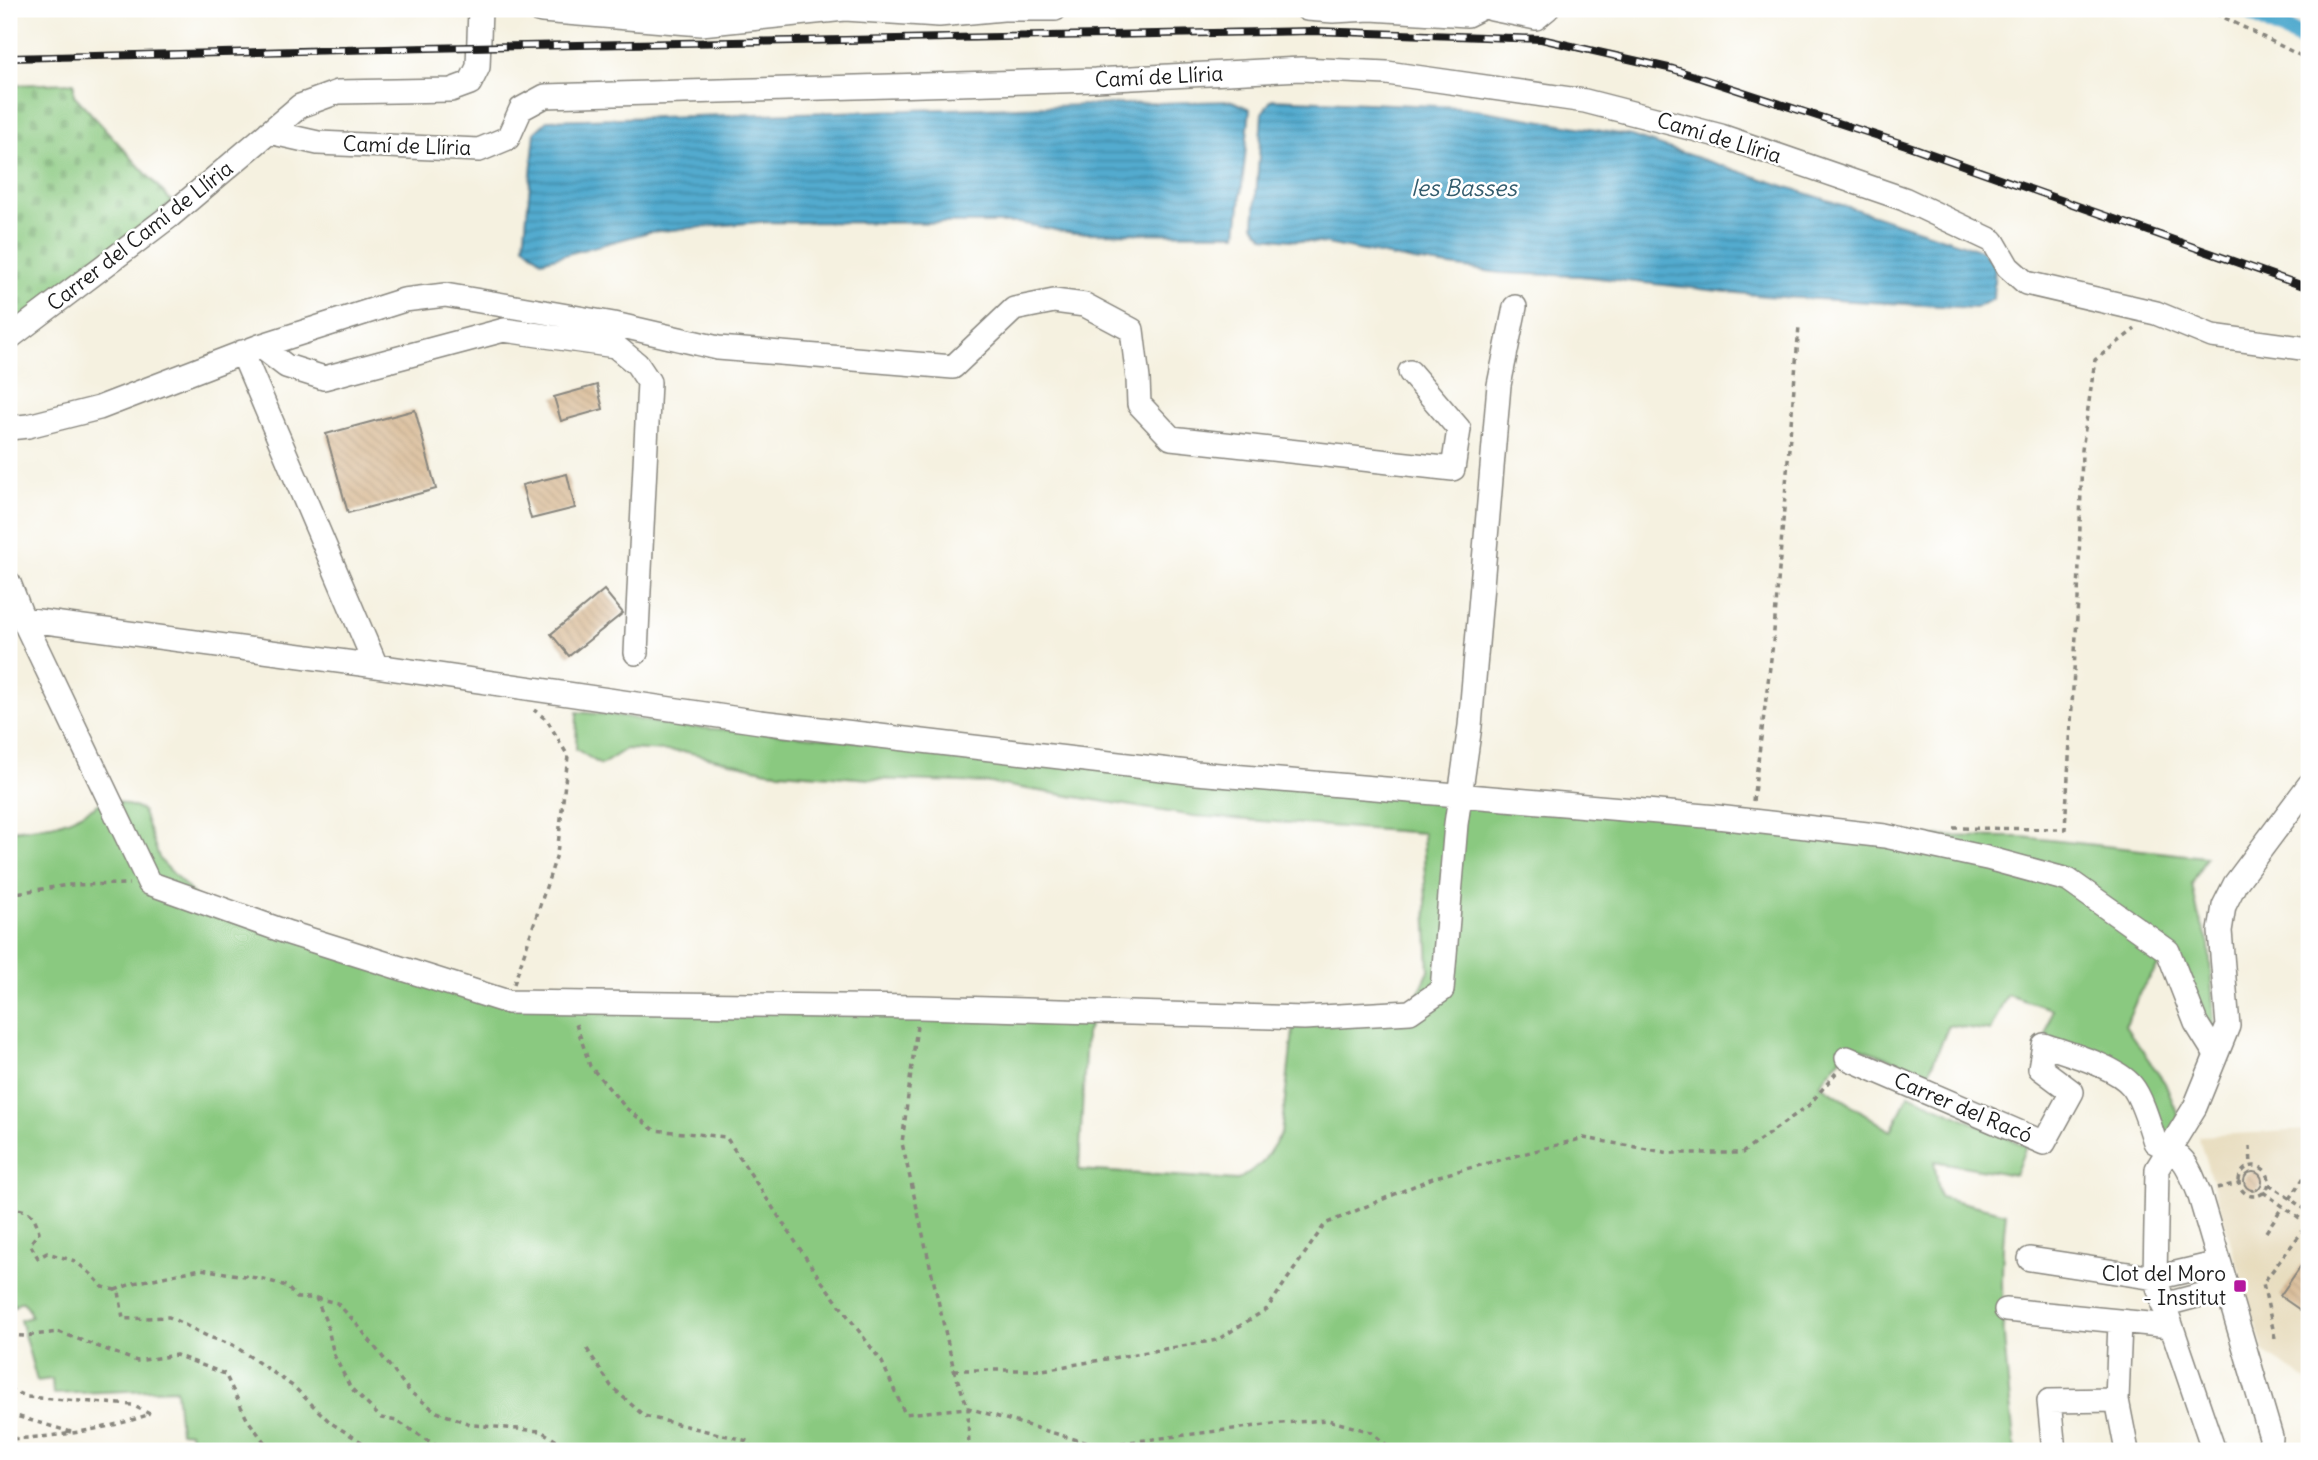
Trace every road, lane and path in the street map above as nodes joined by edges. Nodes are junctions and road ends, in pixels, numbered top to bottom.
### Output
1 (480, 9) edge
2 (535, 9) edge
3 (1055, 9) edge
4 (1307, 9) edge
5 (1479, 9) edge
6 (1492, 9) edge
7 (1546, 9) edge
8 (2207, 9) edge
9 (2309, 60) edge
10 (269, 132) junction
11 (1515, 307) dead end
12 (2156, 313) junction
13 (1799, 326) dead end
14 (9, 338) edge
15 (251, 349) junction
16 (2309, 349) edge
17 (1410, 372) dead end
18 (9, 428) edge
19 (9, 583) edge
20 (23, 618) junction
21 (636, 653) dead end
22 (376, 666) junction
23 (529, 706) dead end
24 (2309, 785) edge
25 (1460, 797) junction
26 (1750, 821) junction
27 (1944, 828) dead end
28 (149, 883) junction
29 (9, 894) edge
30 (508, 1002) junction
31 (575, 1003) junction
32 (919, 1007) junction
33 (2216, 1055) junction
34 (1847, 1058) joint
35 (2250, 1146) dead end
36 (2170, 1149) junction
37 (2251, 1166) junction
38 (2308, 1171) edge
39 (2269, 1184) junction
40 (2263, 1192) junction
41 (2290, 1199) junction
42 (2283, 1206) junction
43 (9, 1207) edge
44 (2309, 1212) edge
45 (2308, 1222) edge
46 (2266, 1232) dead end
47 (2030, 1259) dead end
48 (2219, 1263) junction
49 (2155, 1279) junction
50 (2227, 1288) junction
51 (115, 1290) junction
52 (316, 1298) junction
53 (2006, 1310) dead end
54 (2167, 1315) junction
55 (2120, 1322) junction
56 (9, 1335) edge
57 (2275, 1338) dead end
58 (587, 1349) dead end
59 (954, 1370) junction
60 (9, 1389) edge
61 (2117, 1400) junction
62 (968, 1408) junction
63 (9, 1414) edge
64 (71, 1432) junction
65 (9, 1439) edge
66 (271, 1451) edge
67 (376, 1451) edge
68 (445, 1451) edge
69 (568, 1451) edge
70 (753, 1451) edge
71 (969, 1451) edge
72 (1394, 1451) edge
73 (2054, 1451) edge
74 (2127, 1451) edge
75 (2214, 1451) edge
76 (2270, 1451) edge

1 - 10 street
2 - 3 street
4 - 5 street
6 - 7 street
8 - 9 path
10 - 12 street, Camí de Llíria
10 - 14 street, Carrer del Camí de Llíria
11 - 25 street
12 - 16 street, Camí de Llíria
12 - 27 path
13 - 26 path
15 - 17 street
15 - 18 street
15 - 21 street
15 - 22 street
19 - 20 street
20 - 22 street
20 - 28 street
22 - 25 street
23 - 30 path
24 - 33 street
25 - 26 street
25 - 32 street
26 - 33 street
28 - 29 path
28 - 30 street
30 - 31 street
31 - 32 street
31 - 62 path
32 - 59 path
33 - 36 street
34 - 36 street, Carrer del Racó
34 - 59 path
35 - 37 path
36 - 48 street
36 - 49 street
37 - 39 path
37 - 40 path
38 - 41 path
39 - 40 path
39 - 41 path
40 - 42 path
41 - 44 path
42 - 45 path
42 - 46 path
43 - 51 path
45 - 57 path
47 - 49 street
48 - 49 street
48 - 50 street
49 - 54 street
50 - 54 street
50 - 76 street
51 - 52 path
51 - 67 path
52 - 68 path
52 - 69 path
53 - 55 street
54 - 55 street
54 - 75 street
55 - 61 street
56 - 66 path
58 - 70 path
59 - 62 path
60 - 64 path
61 - 73 street
61 - 74 street
62 - 71 path
62 - 72 path
63 - 64 path
64 - 65 path

